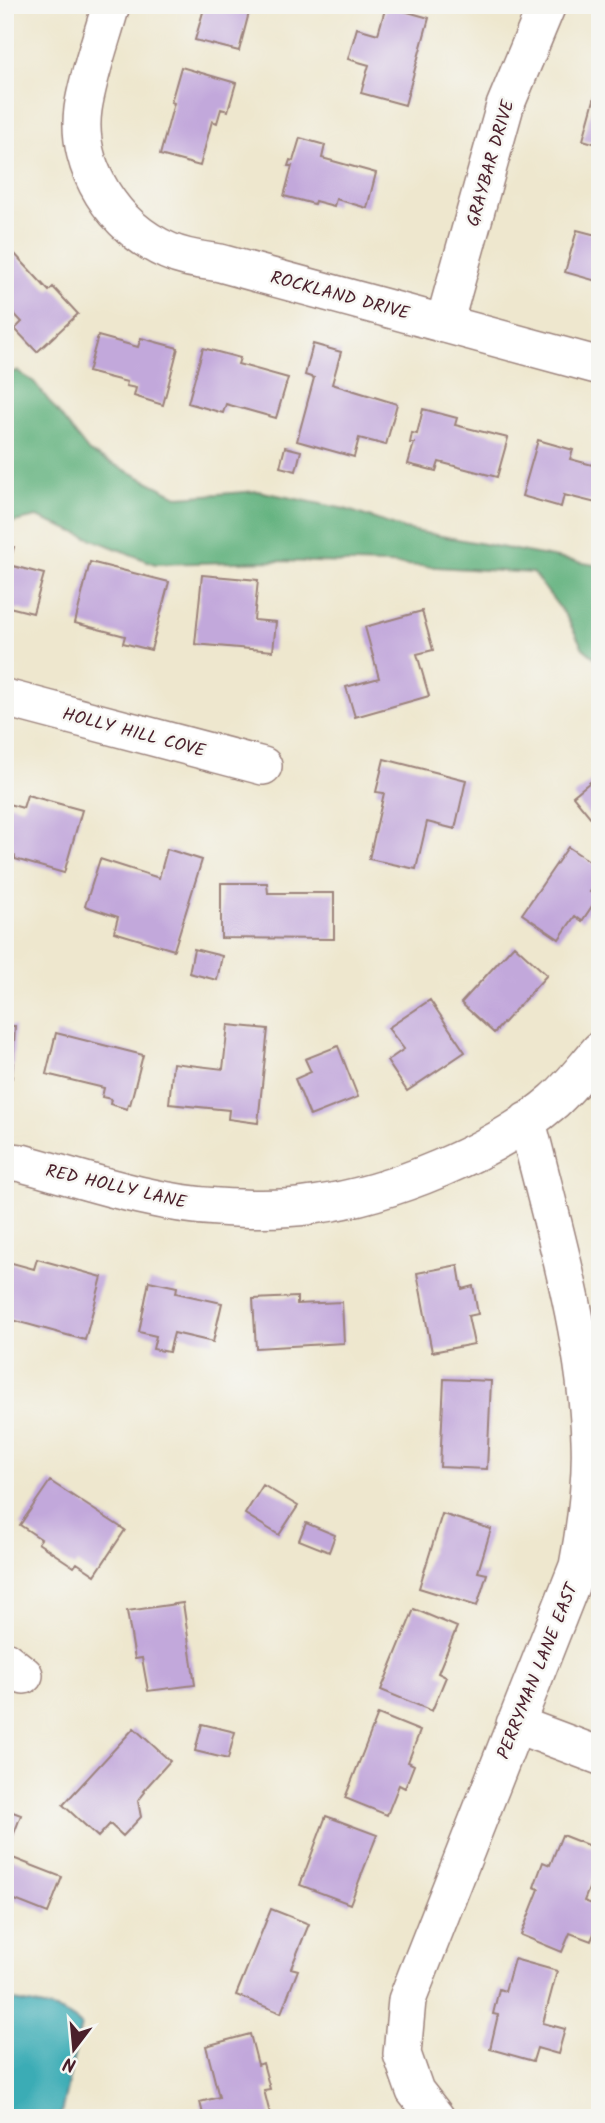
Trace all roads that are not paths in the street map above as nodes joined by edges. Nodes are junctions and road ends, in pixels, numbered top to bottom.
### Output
1 (111, 5) edge
2 (547, 5) edge
3 (444, 324) junction
4 (600, 366) edge
5 (5, 698) edge
6 (263, 766) dead end
7 (600, 1050) edge
8 (527, 1121) junction
9 (5, 1161) edge
10 (589, 1331) edge
11 (515, 1724) junction
12 (600, 1756) edge
13 (436, 2118) edge

1 - 3 street, ROCKLAND DRIVE
2 - 3 street, GRAYBAR DRIVE
3 - 4 street, ROCKLAND DRIVE
5 - 6 street, HOLLY HILL COVE
7 - 8 street, RED HOLLY LANE
8 - 9 street, RED HOLLY LANE
8 - 10 street, PERRYMAN LANE EAST
10 - 11 street, PERRYMAN LANE EAST
11 - 12 street
11 - 13 street, PERRYMAN LANE EAST

